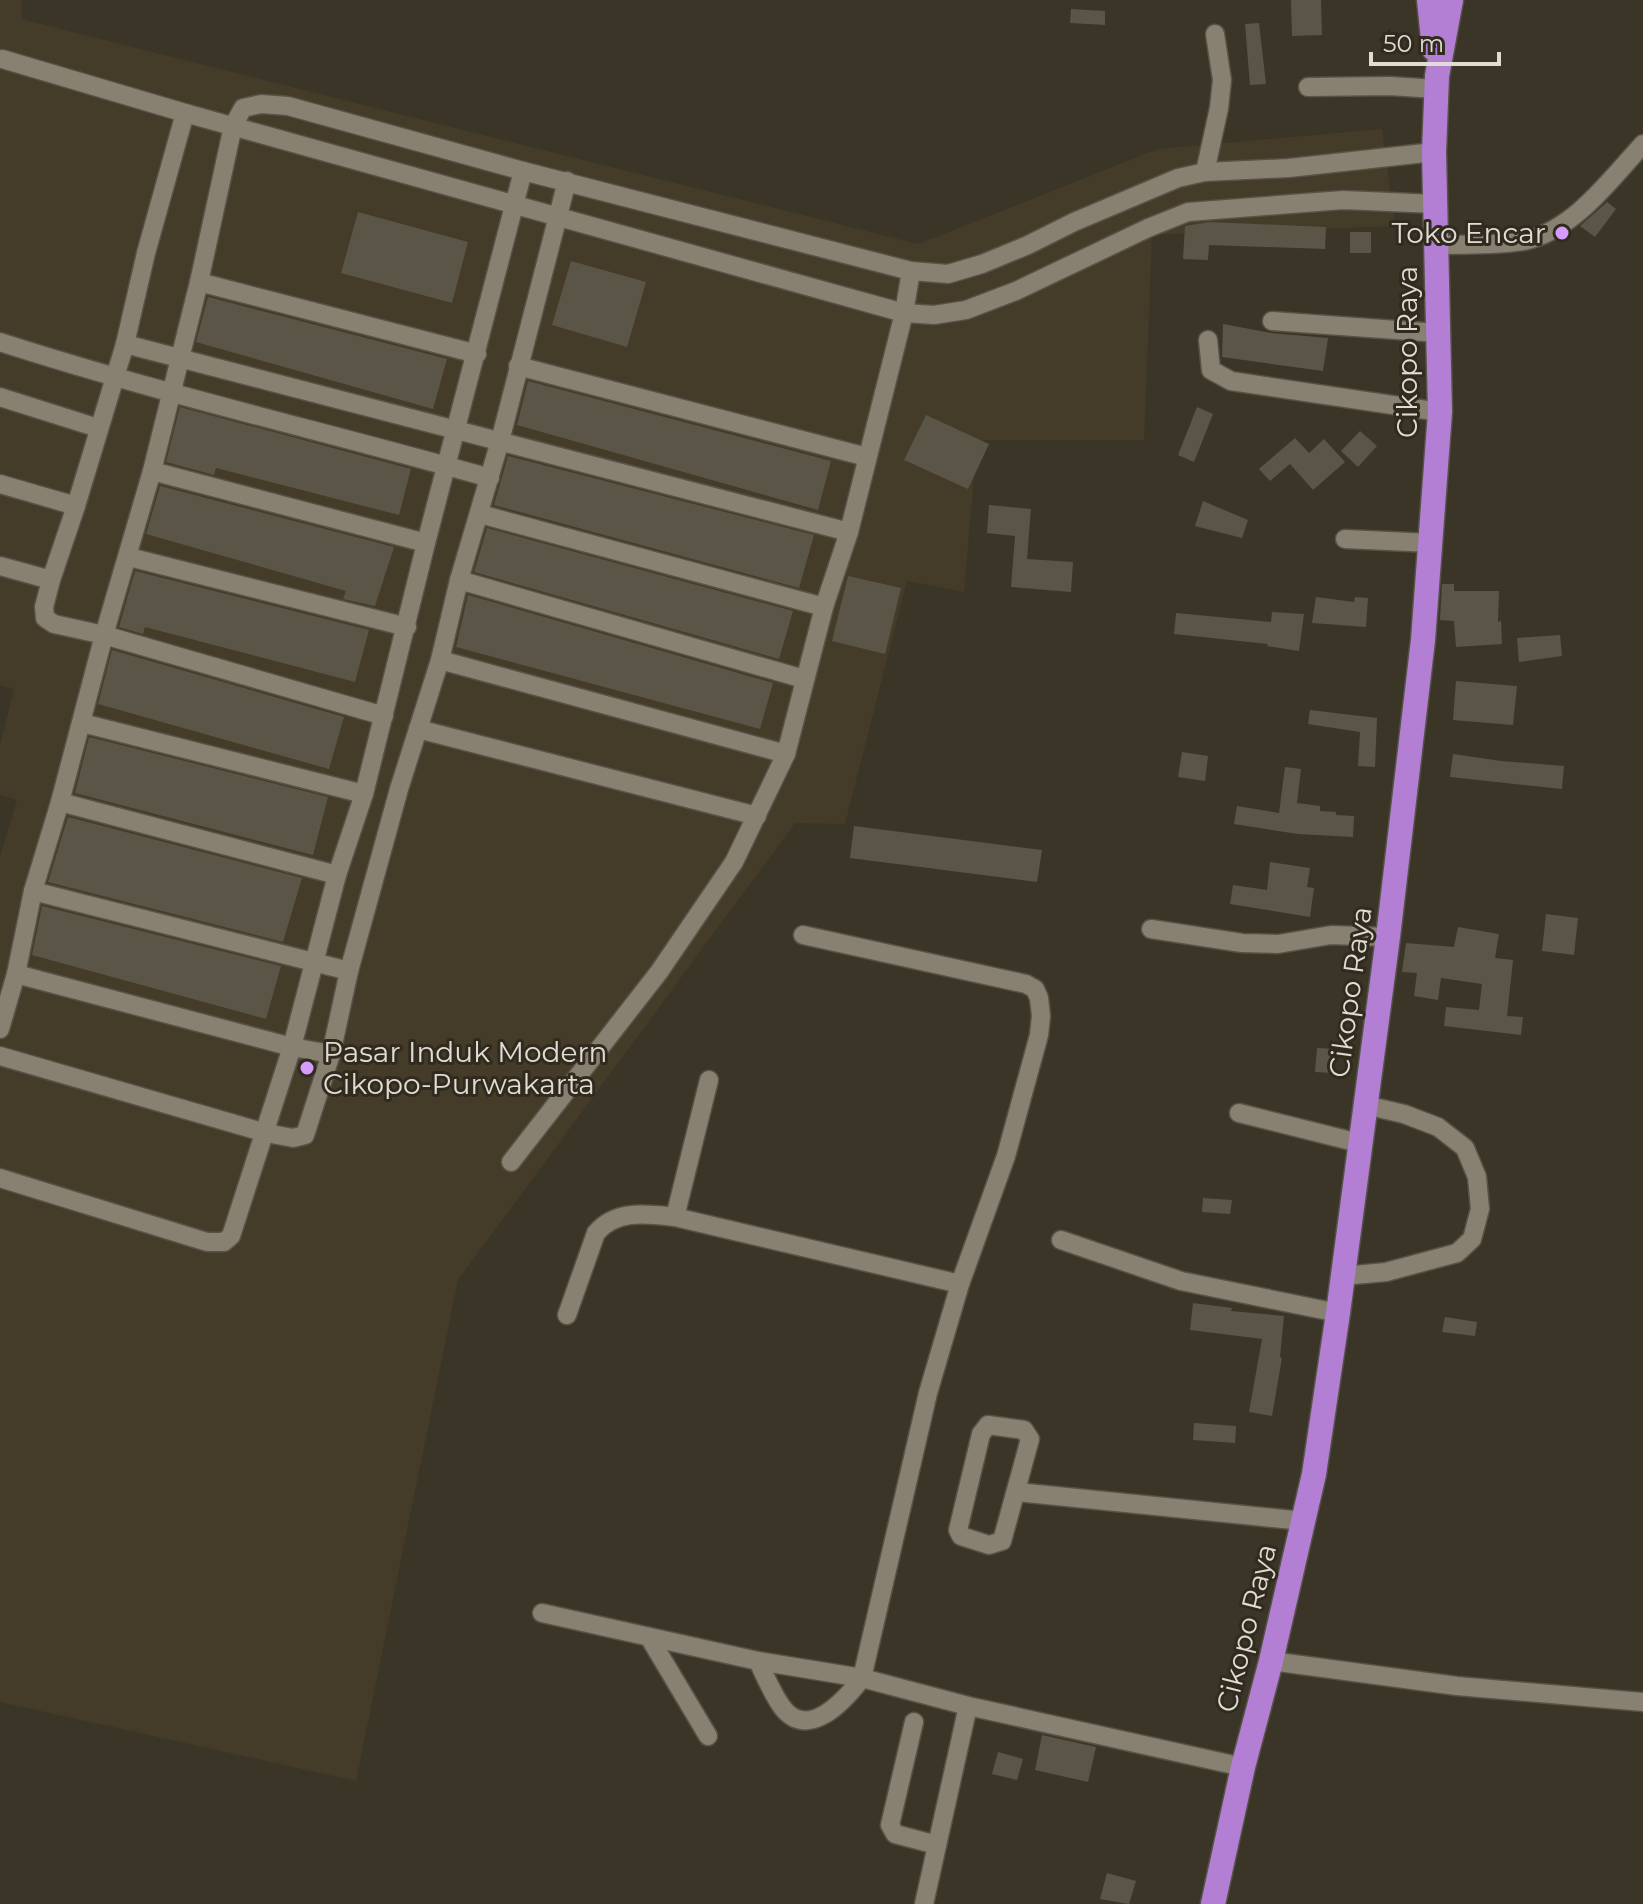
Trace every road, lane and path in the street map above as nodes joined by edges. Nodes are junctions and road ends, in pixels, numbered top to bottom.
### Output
1 (1429, 0) edge
2 (1451, 0) edge
3 (1215, 34) dead end
4 (2, 59) edge
5 (1436, 82) junction
6 (1308, 87) dead end
7 (185, 113) junction
8 (233, 126) junction
9 (1643, 144) edge
10 (1434, 152) junction
11 (523, 171) junction
12 (1205, 172) junction
13 (567, 181) junction
14 (1436, 204) junction
15 (516, 206) junction
16 (559, 215) junction
17 (1436, 245) junction
18 (911, 271) junction
19 (199, 282) junction
20 (904, 313) junction
21 (1272, 321) dead end
22 (1438, 333) junction
23 (1208, 340) dead end
24 (0, 342) edge
25 (125, 344) junction
26 (477, 354) junction
27 (180, 358) junction
28 (518, 366) junction
29 (113, 378) junction
30 (171, 392) junction
31 (0, 397) edge
32 (1440, 412) junction
33 (98, 428) junction
34 (457, 429) junction
35 (500, 441) junction
36 (867, 457) junction
37 (448, 466) junction
38 (152, 471) junction
39 (490, 478) junction
40 (0, 484) edge
41 (76, 506) junction
42 (480, 514) junction
43 (849, 532) junction
44 (1345, 539) dead end
45 (426, 543) junction
46 (1431, 543) junction
47 (129, 557) junction
48 (0, 566) edge
49 (51, 580) junction
50 (459, 580) junction
51 (824, 607) junction
52 (407, 627) junction
53 (104, 635) junction
54 (440, 660) junction
55 (804, 679) junction
56 (384, 716) junction
57 (82, 723) junction
58 (418, 729) junction
59 (786, 754) junction
60 (364, 794) junction
61 (60, 802) junction
62 (757, 816) junction
63 (337, 875) junction
64 (33, 891) junction
65 (1151, 929) dead end
66 (803, 935) dead end
67 (1388, 937) junction
68 (313, 963) junction
69 (349, 971) junction
70 (16, 974) junction
71 (0, 1029) edge
72 (292, 1047) junction
73 (331, 1054) junction
74 (0, 1056) edge
75 (709, 1080) dead end
76 (1365, 1105) junction
77 (1239, 1113) dead end
78 (266, 1133) junction
79 (1359, 1143) junction
80 (511, 1162) dead end
81 (0, 1178) edge
82 (675, 1217) junction
83 (1061, 1240) dead end
84 (1343, 1276) junction
85 (960, 1284) junction
86 (1338, 1313) junction
87 (567, 1315) dead end
88 (1017, 1492) junction
89 (1303, 1521) junction
90 (542, 1613) dead end
91 (649, 1637) junction
92 (758, 1661) junction
93 (1271, 1661) junction
94 (862, 1678) junction
95 (1643, 1702) edge
96 (968, 1706) junction
97 (914, 1722) dead end
98 (708, 1736) dead end
99 (1243, 1767) junction
100 (937, 1845) junction
101 (924, 1904) edge
102 (1213, 1904) edge

1 - 5 highway
2 - 5 highway
3 - 12 street
4 - 7 street
5 - 6 street
5 - 10 highway, Cikopo Raya
7 - 8 street
7 - 25 street
8 - 11 street
8 - 15 street
8 - 19 street
9 - 17 street
10 - 12 street
10 - 14 highway, Cikopo Raya
11 - 13 street
11 - 15 street
12 - 18 street
13 - 16 street
13 - 18 street
14 - 17 highway, Cikopo Raya
14 - 20 street
15 - 16 street
15 - 26 street
16 - 20 street
16 - 28 street
17 - 22 highway, Cikopo Raya
18 - 20 street
19 - 26 street
19 - 27 street
20 - 36 street
21 - 22 street
22 - 32 highway, Cikopo Raya
23 - 32 street
24 - 29 street
25 - 27 street
25 - 29 street
26 - 34 street
27 - 30 street
27 - 34 street
28 - 35 street
28 - 36 street
29 - 30 street
29 - 33 street
30 - 37 street
30 - 38 street
31 - 33 street
32 - 46 highway, Cikopo Raya
33 - 41 street
34 - 35 street
34 - 37 street
35 - 39 street
35 - 43 street
36 - 43 street
37 - 39 street
37 - 45 street
38 - 45 street
38 - 47 street
39 - 42 street
40 - 41 street
41 - 49 street
42 - 50 street
42 - 51 street
43 - 51 street
44 - 46 street
45 - 52 street
46 - 67 highway, Cikopo Raya
47 - 52 street
47 - 53 street
48 - 49 street
49 - 53 street
50 - 54 street
50 - 55 street
51 - 55 street
52 - 56 street
53 - 56 street
53 - 57 street
54 - 58 street
54 - 59 street
55 - 59 street
56 - 60 street
57 - 60 street
57 - 61 street
58 - 62 street
58 - 69 street
59 - 62 street
60 - 63 street
61 - 63 street
61 - 64 street
62 - 80 street
63 - 68 street
64 - 68 street
64 - 70 street
65 - 67 street
66 - 85 street
67 - 76 highway, Cikopo Raya
68 - 69 street
68 - 72 street
69 - 73 street
70 - 71 street
70 - 72 street
72 - 73 street
72 - 78 street
73 - 78 street
74 - 78 street
75 - 82 street
76 - 79 highway, Cikopo Raya
76 - 84 street
77 - 79 street
78 - 81 street
79 - 84 highway, Cikopo Raya
82 - 85 street
82 - 87 street
83 - 86 street
84 - 86 highway, Cikopo Raya
85 - 94 street
86 - 89 highway, Cikopo Raya
88 - 88 street
88 - 89 street
89 - 93 highway, Cikopo Raya
90 - 91 street
91 - 92 street
91 - 98 street
92 - 94 street
92 - 94 street
93 - 95 street
93 - 99 highway, Cikopo Raya
94 - 96 street
96 - 99 street
96 - 100 street
97 - 100 street
99 - 102 highway, Cikopo Raya
100 - 101 street

